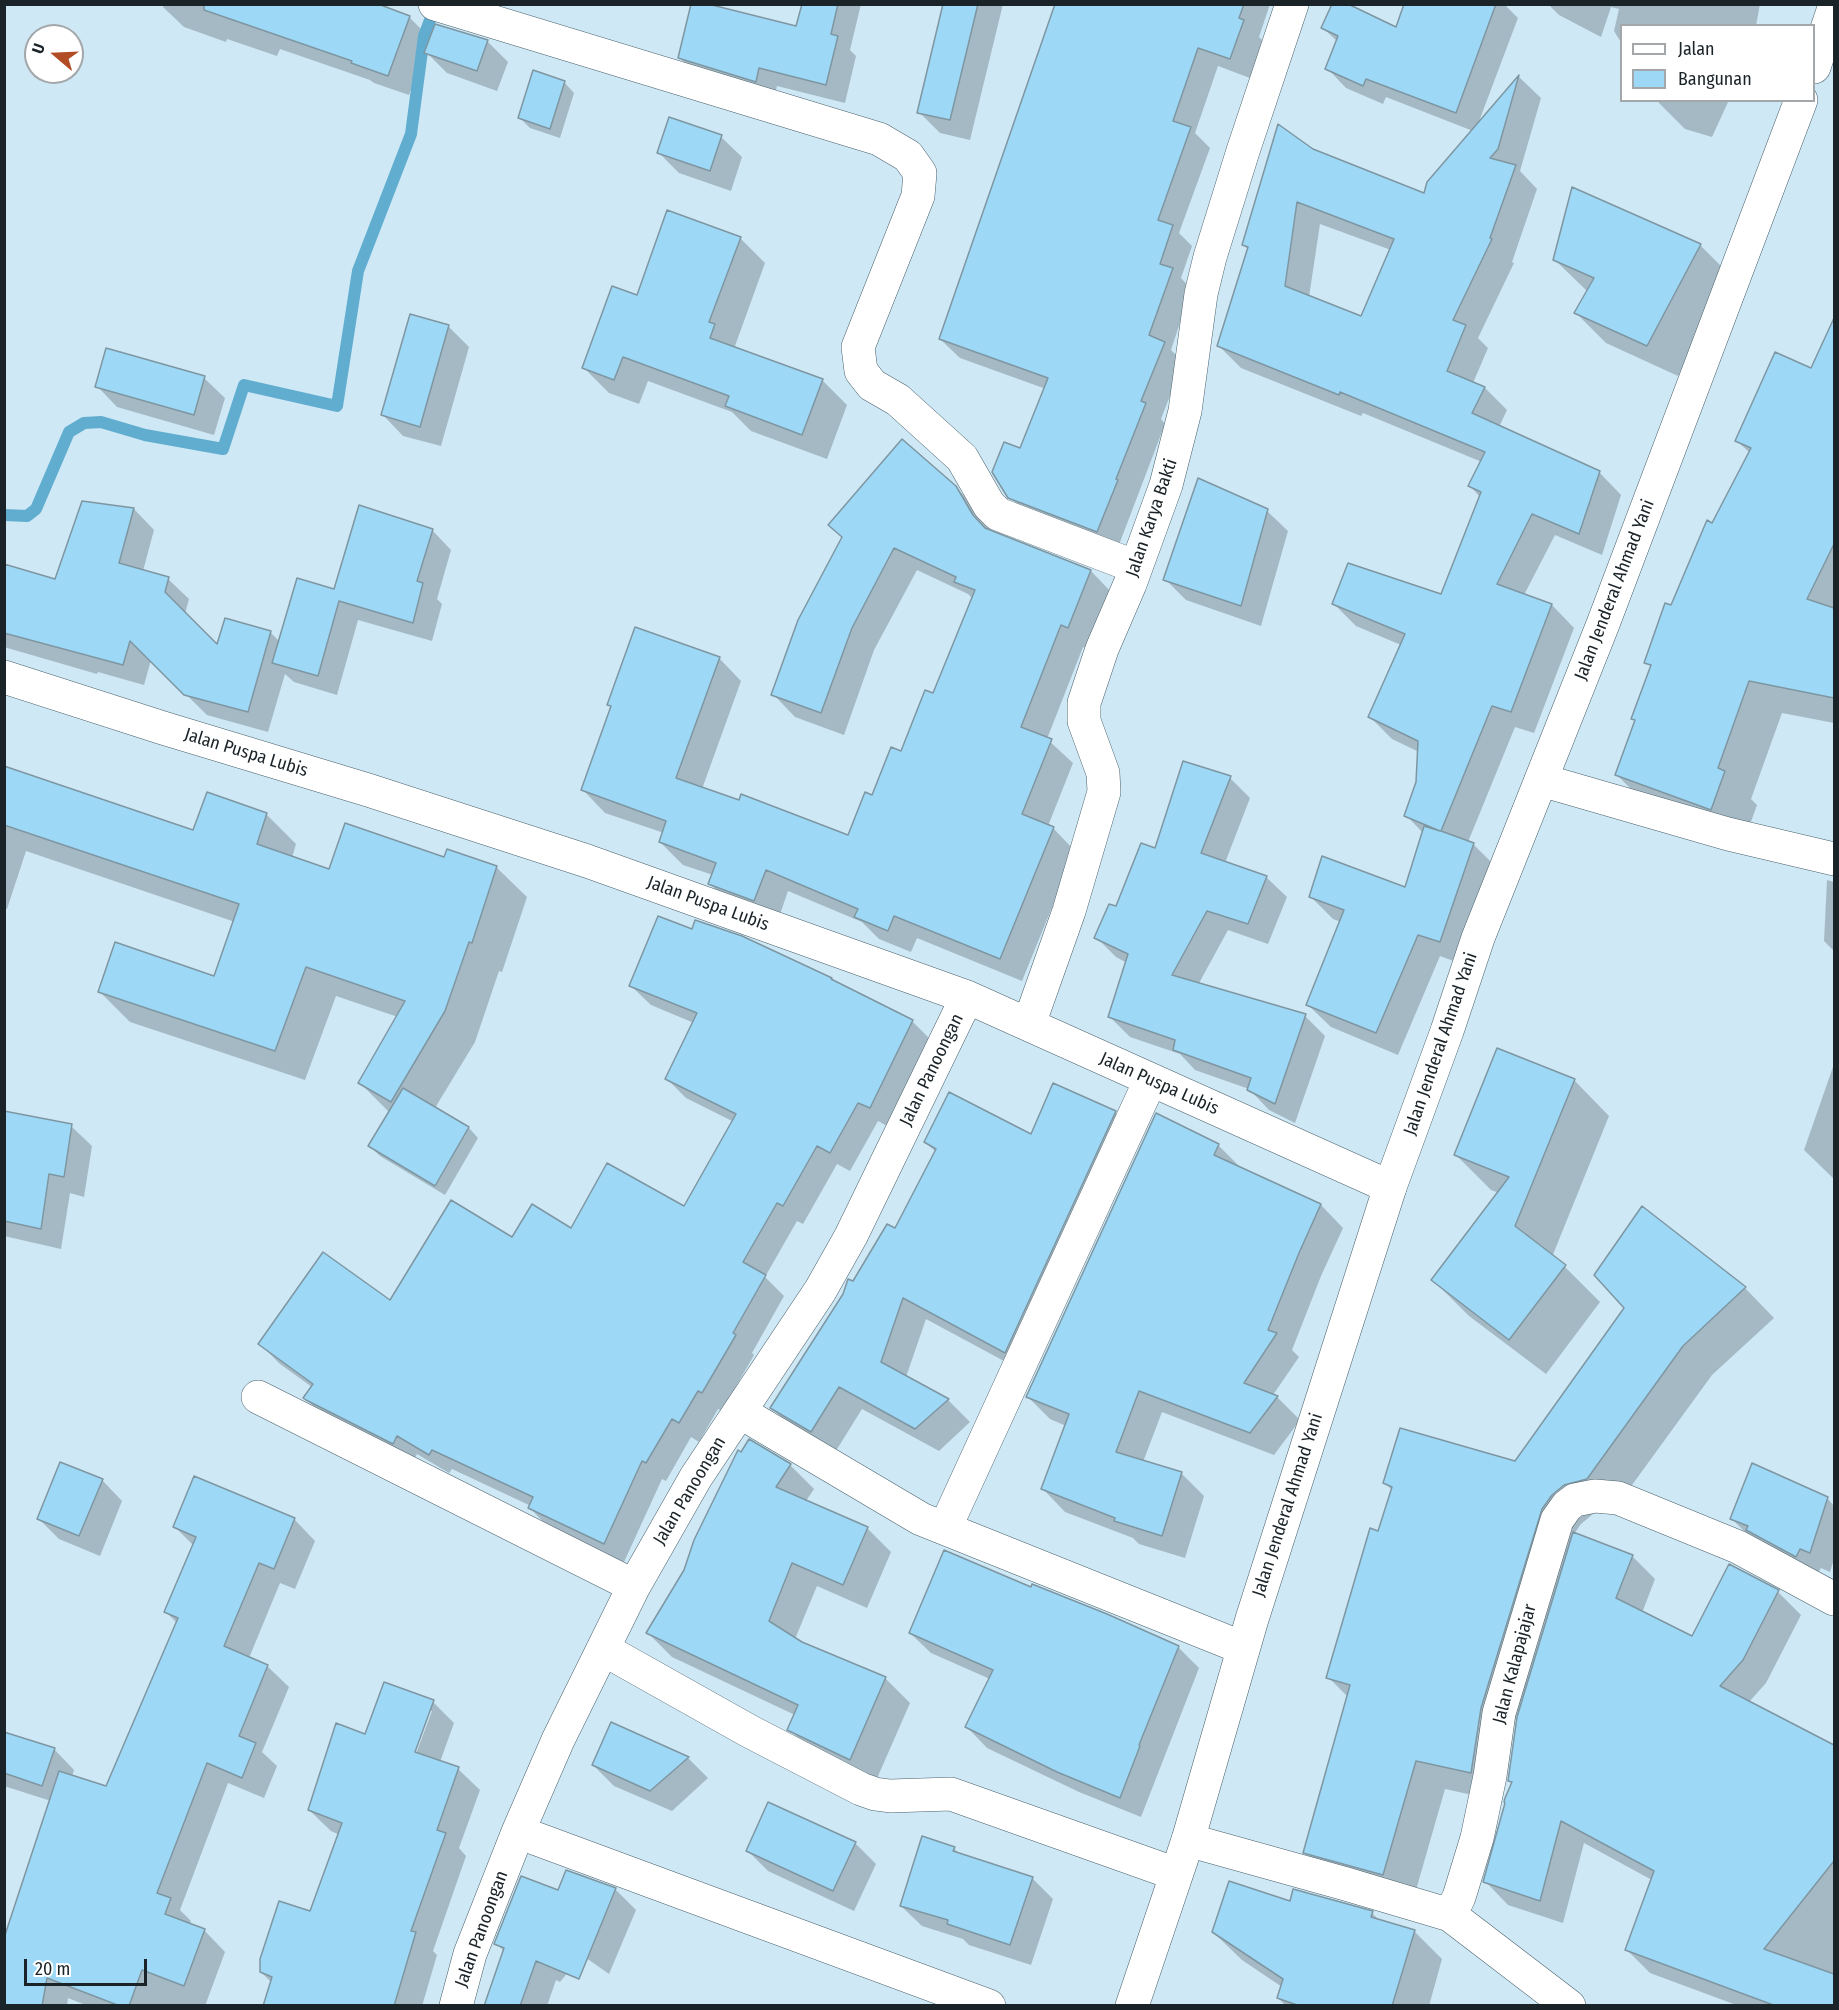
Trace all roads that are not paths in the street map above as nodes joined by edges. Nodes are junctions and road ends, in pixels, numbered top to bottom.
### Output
1 (435, 4) edge
2 (1292, 4) edge
3 (1834, 8) edge
4 (1815, 64) edge
5 (1801, 102) edge
6 (1136, 567) junction
7 (4, 677) edge
8 (1541, 780) junction
9 (1834, 859) edge
10 (967, 997) junction
11 (1029, 1024) junction
12 (1150, 1081) junction
13 (1390, 1187) junction
14 (258, 1397) dead end
15 (740, 1412) junction
16 (945, 1528) junction
17 (634, 1586) junction
18 (1834, 1599) edge
19 (1243, 1648) junction
20 (603, 1649) junction
21 (518, 1832) junction
22 (1188, 1840) junction
23 (1176, 1874) junction
24 (1450, 1915) junction
25 (456, 2006) edge
26 (989, 2006) edge
27 (1132, 2006) edge
28 (1569, 2006) edge

1 - 6 main road
2 - 6 main road, Jalan Karya Bakti
3 - 4 main road
5 - 8 main road, Jalan Jenderal Ahmad Yani
6 - 11 main road, Jalan Karya Bakti
7 - 10 main road, Jalan Puspa Lubis
8 - 9 main road
8 - 13 main road, Jalan Jenderal Ahmad Yani
10 - 11 main road, Jalan Puspa Lubis
10 - 15 main road, Jalan Panoongan
11 - 12 main road, Jalan Puspa Lubis
12 - 13 main road, Jalan Puspa Lubis
12 - 16 main road
13 - 19 main road, Jalan Jenderal Ahmad Yani
14 - 17 main road
15 - 16 main road
15 - 17 main road, Jalan Panoongan
16 - 19 main road
17 - 20 main road, Jalan Panoongan
18 - 24 main road, Jalan Kalapajajar
19 - 22 main road, Jalan Jenderal Ahmad Yani
20 - 21 main road, Jalan Panoongan
20 - 23 main road
21 - 25 main road, Jalan Panoongan
21 - 26 main road
22 - 23 main road, Jalan Jenderal Ahmad Yani
22 - 24 main road
23 - 27 main road, Jalan Jenderal Ahmad Yani
24 - 28 main road

